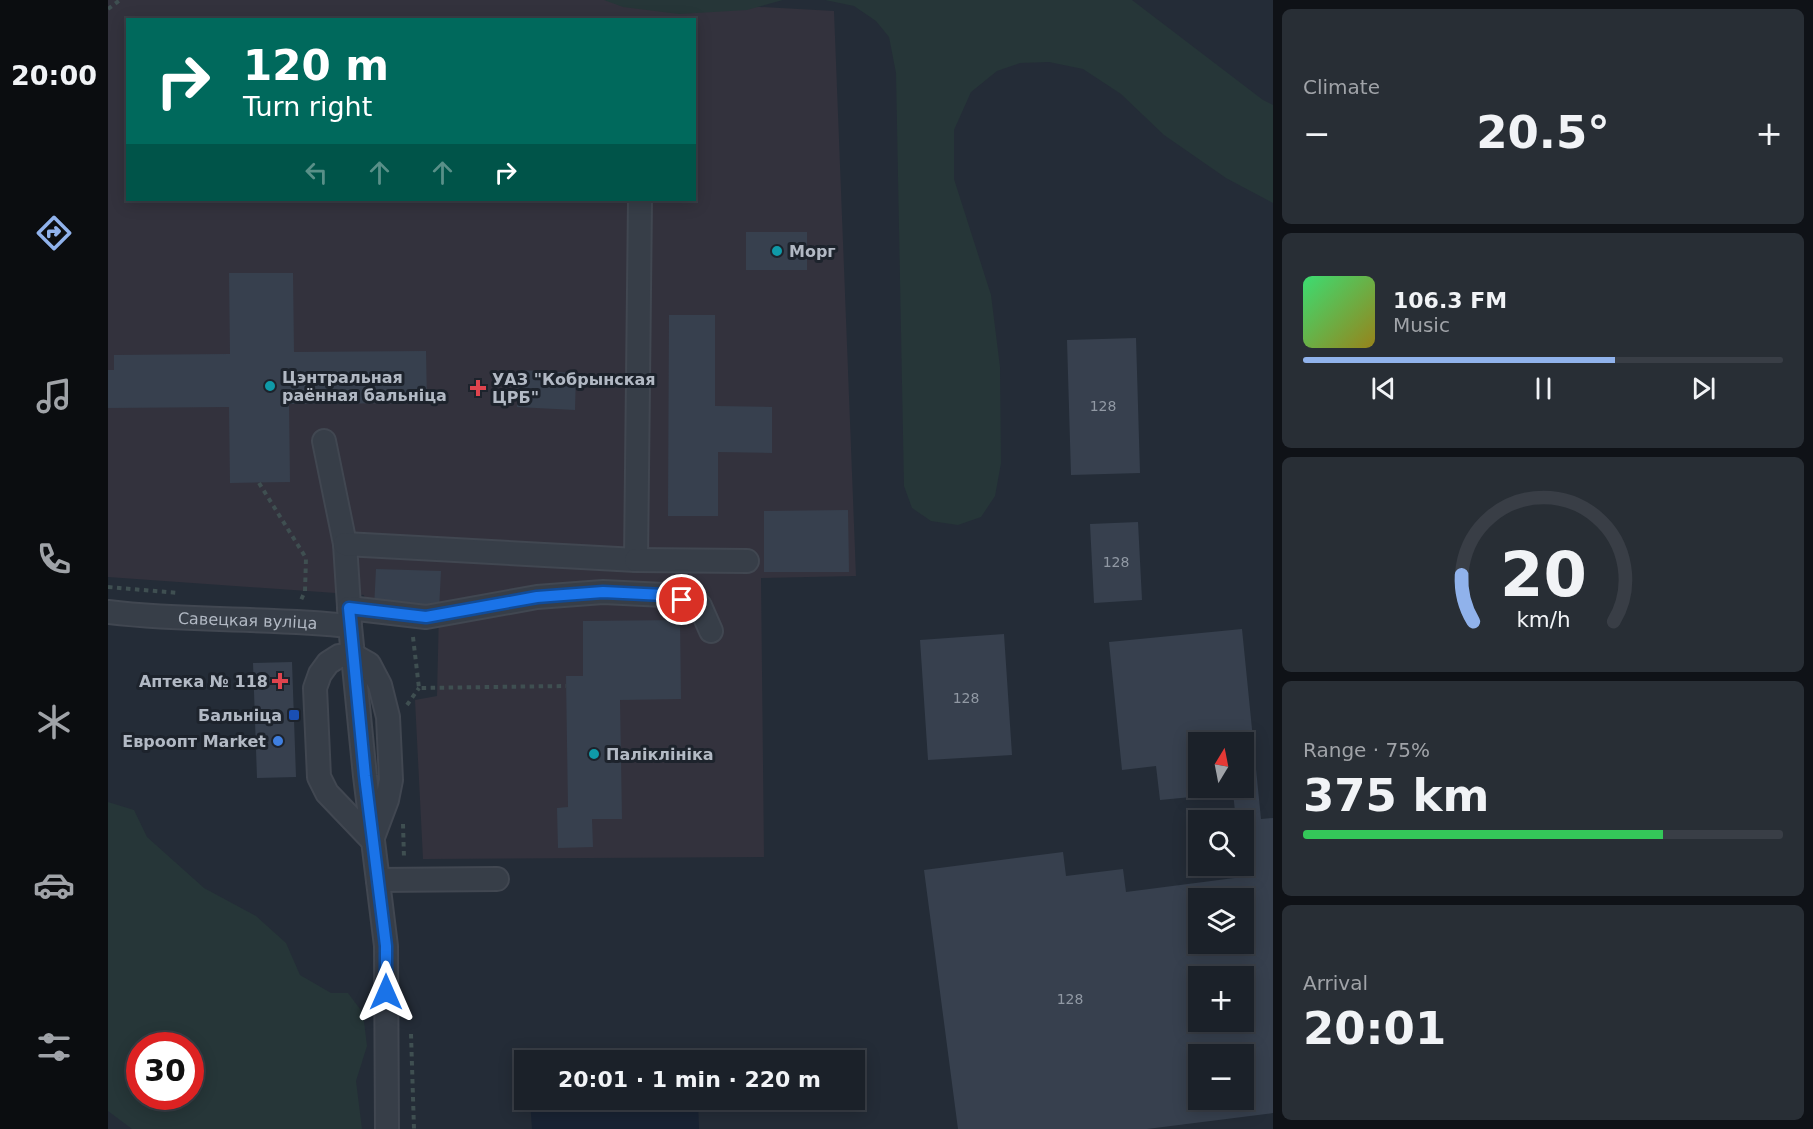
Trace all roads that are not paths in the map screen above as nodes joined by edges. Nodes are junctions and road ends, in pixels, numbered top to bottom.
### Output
1 (640, 201) edge
2 (324, 441) dead end
3 (345, 544) junction
4 (636, 560) junction
5 (747, 561) dead end
6 (108, 612) edge
7 (349, 617) junction
8 (711, 631) dead end
9 (353, 656) junction
10 (372, 840) junction
11 (497, 879) dead end
12 (378, 880) junction
13 (387, 1129) edge

1 - 4 street
2 - 3 street
3 - 4 street
3 - 7 street
4 - 5 street
6 - 7 street, Савецкая вуліца
7 - 8 street, Савецкая вуліца
7 - 9 street
9 - 10 street
9 - 10 street
10 - 12 street
11 - 12 street
12 - 13 street

